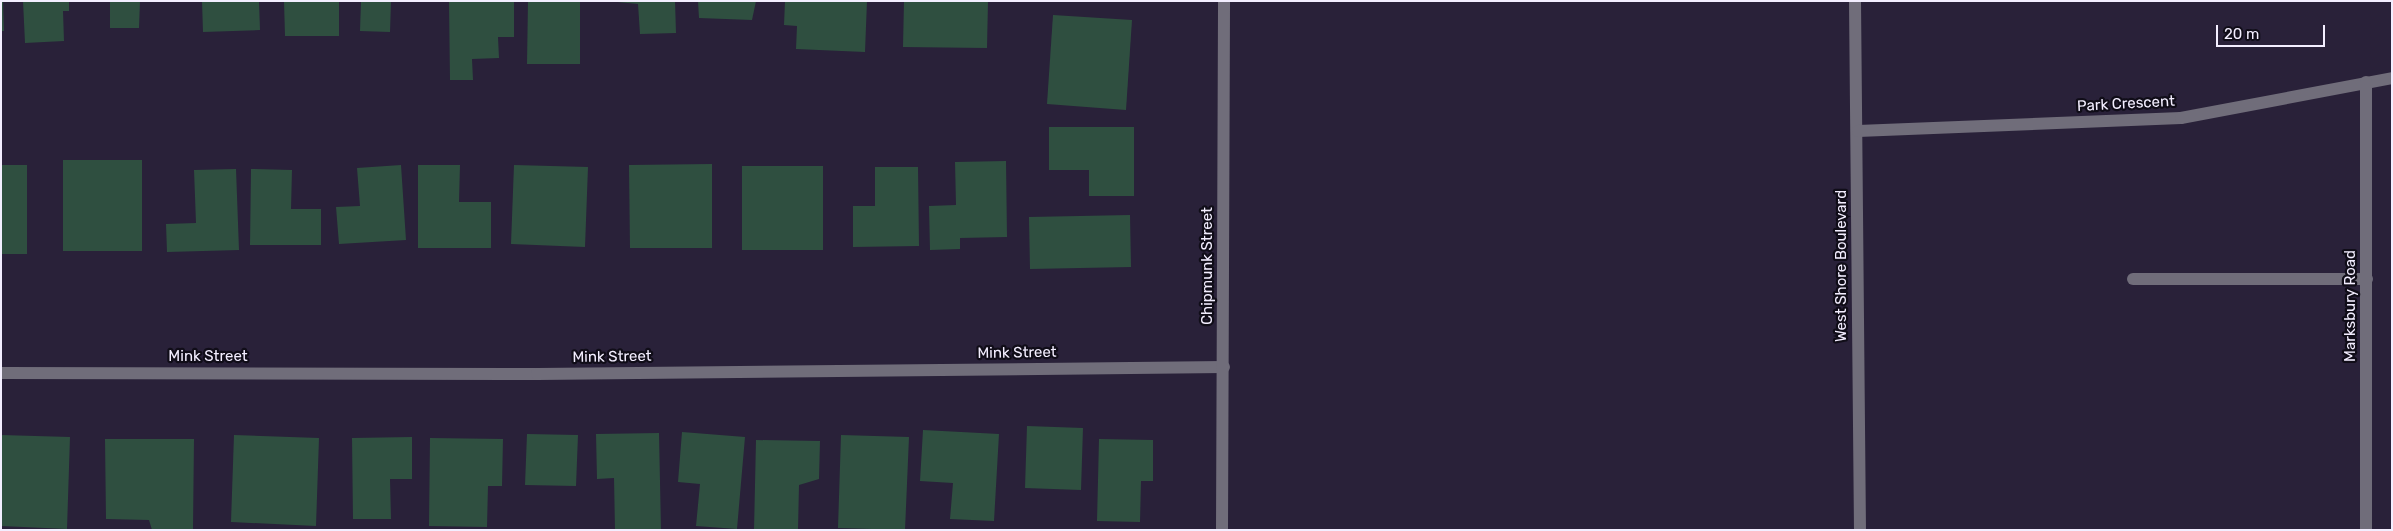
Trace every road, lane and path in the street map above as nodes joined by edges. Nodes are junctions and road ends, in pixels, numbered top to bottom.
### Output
1 (1224, 1) edge
2 (1855, 1) edge
3 (2392, 78) edge
4 (2366, 82) junction
5 (1858, 131) junction
6 (2133, 279) dead end
7 (2367, 279) junction
8 (1224, 368) junction
9 (1, 372) edge
10 (1222, 530) edge
11 (1860, 530) edge
12 (2366, 530) edge

1 - 8 street, Chipmunk Street
2 - 5 street, West Shore Boulevard
3 - 4 street, Park Crescent
4 - 5 street, Park Crescent
4 - 7 street, Marksbury Road
5 - 11 street, West Shore Boulevard
6 - 7 street
7 - 12 street, Marksbury Road
8 - 9 street, Mink Street
8 - 10 street, Chipmunk Street

